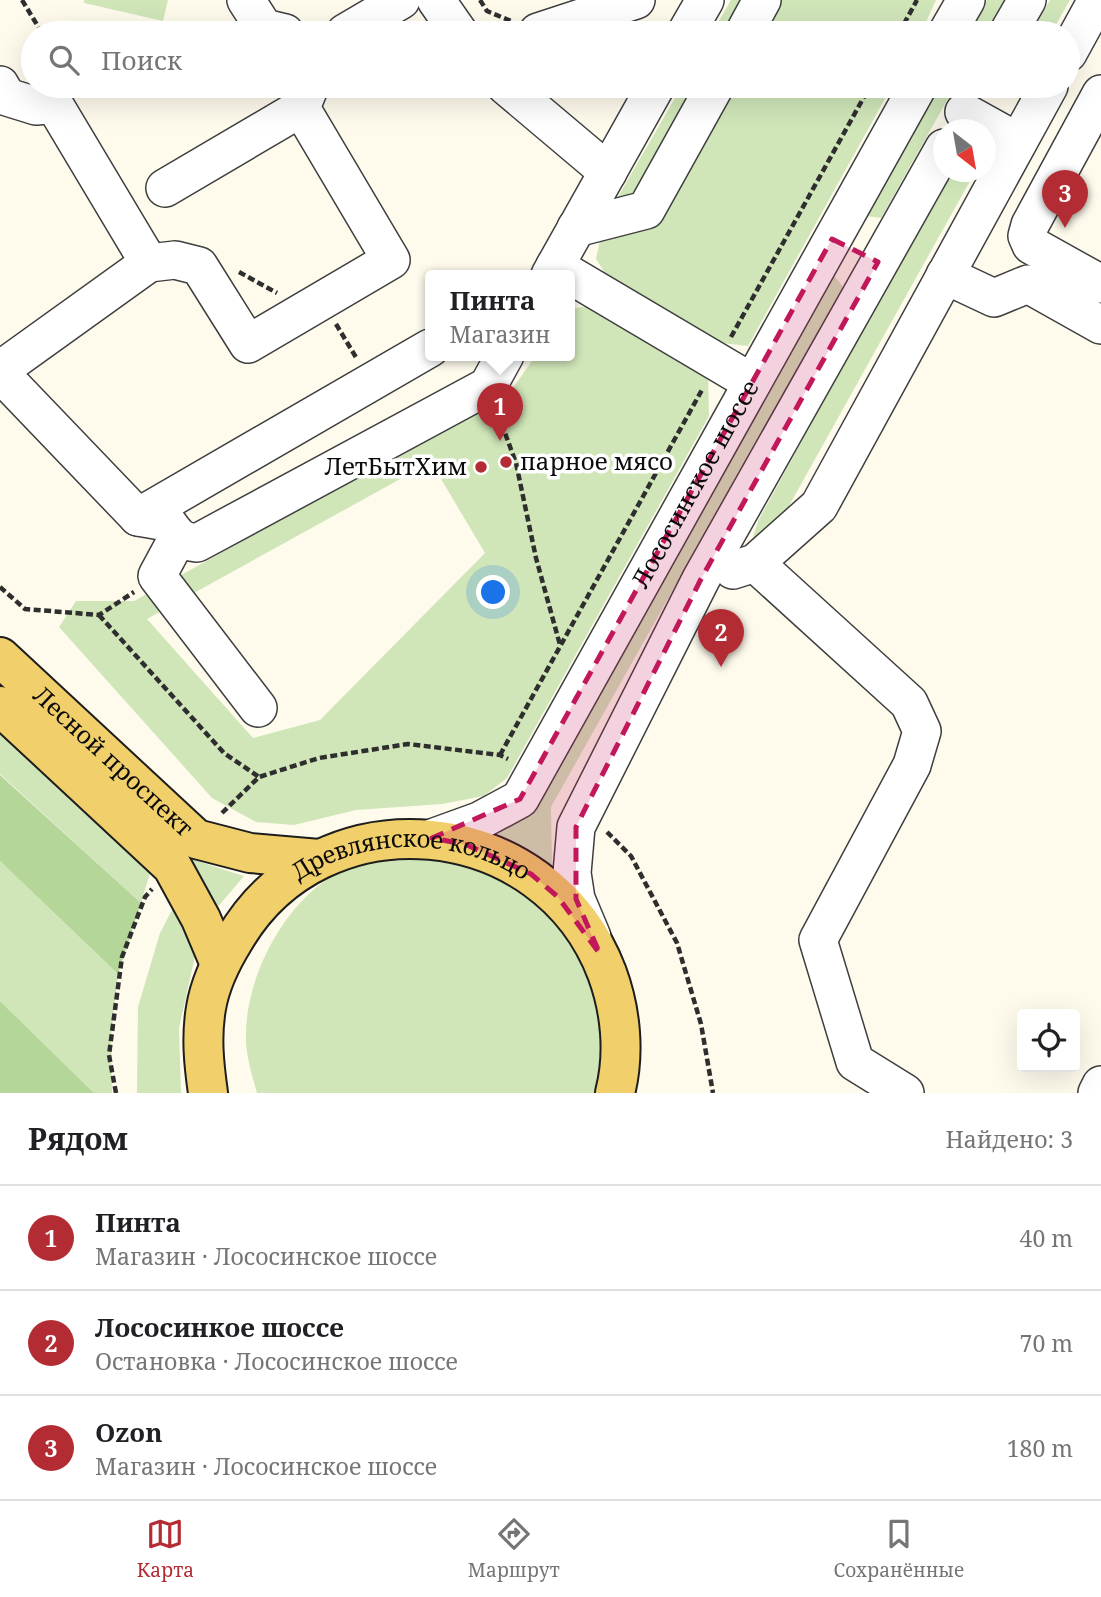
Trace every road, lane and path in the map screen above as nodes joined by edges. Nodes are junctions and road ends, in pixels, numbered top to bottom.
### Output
1 (22, 0) edge
2 (246, 0) edge
3 (401, 0) edge
4 (436, 0) edge
5 (480, 0) edge
6 (636, 0) edge
7 (705, 0) edge
8 (762, 0) edge
9 (917, 0) edge
10 (966, 0) edge
11 (1027, 0) edge
12 (1098, 2) edge
13 (35, 21) edge
14 (260, 21) edge
15 (365, 21) edge
16 (451, 21) edge
17 (511, 21) edge
18 (572, 21) edge
19 (693, 21) edge
20 (751, 21) edge
21 (906, 21) edge
22 (954, 21) edge
23 (1015, 21) edge
24 (1080, 32) edge
25 (0, 86) edge
26 (1101, 93) edge
27 (304, 98) edge
28 (307, 98) edge
29 (520, 98) edge
30 (649, 98) edge
31 (708, 98) edge
32 (863, 98) edge
33 (911, 98) edge
34 (1042, 98) edge
35 (965, 109) edge
36 (1018, 142) junction
37 (933, 166) edge
38 (608, 172) junction
39 (166, 188) dead end
40 (576, 228) junction
41 (832, 239) junction
42 (878, 262) junction
43 (149, 263) junction
44 (228, 265) dead end
45 (553, 270) edge
46 (1037, 270) junction
47 (945, 275) junction
48 (575, 282) edge
49 (1101, 284) edge
50 (323, 301) junction
51 (1101, 325) edge
52 (425, 351) edge
53 (717, 362) junction
54 (496, 370) edge
55 (0, 371) edge
56 (371, 382) junction
57 (751, 382) junction
58 (138, 517) junction
59 (178, 537) junction
60 (755, 563) junction
61 (157, 576) junction
62 (701, 579) junction
63 (0, 587) edge
64 (99, 615) junction
65 (561, 646) junction
66 (0, 657) edge
67 (0, 706) edge
68 (258, 708) dead end
69 (500, 755) junction
70 (534, 776) junction
71 (259, 777) junction
72 (584, 809) junction
73 (432, 838) junction
74 (184, 853) junction
75 (319, 859) junction
76 (600, 954) junction
77 (220, 964) junction
78 (1101, 1085) edge
79 (116, 1093) edge
80 (208, 1093) edge
81 (615, 1093) edge
82 (712, 1093) edge
83 (905, 1093) edge
84 (1097, 1093) edge

1 - 13 path
2 - 14 street
3 - 15 street
4 - 16 street
5 - 17 path
6 - 18 street
7 - 19 street
8 - 20 street
9 - 21 path
10 - 22 street
11 - 23 street
12 - 24 street
25 - 43 street
26 - 46 street
27 - 39 street
28 - 50 street
29 - 38 street
30 - 38 street
31 - 40 street
32 - 53 path
33 - 41 street, Лососинское шоссе
34 - 36 street
35 - 36 street
36 - 47 street
37 - 42 street
38 - 40 street
40 - 45 street
41 - 42 street
41 - 57 street, Лососинское шоссе
42 - 62 street
43 - 50 street
43 - 55 street
44 - 50 path
46 - 47 street
46 - 49 street
46 - 51 street
47 - 60 street
48 - 53 street
50 - 56 path
52 - 56 street
53 - 57 street
53 - 65 path
54 - 59 street
54 - 65 path
55 - 58 street
56 - 58 street
57 - 70 street, Лососинское шоссе
58 - 59 street
59 - 61 street
60 - 62 street
60 - 83 street
61 - 64 path
61 - 68 street
62 - 72 street
63 - 64 path
64 - 71 path
65 - 69 path
66 - 74 main road, Лесной проспект
67 - 74 main road, Лесной проспект
69 - 70 path
69 - 71 path
70 - 73 street, Лососинское шоссе
71 - 74 path
72 - 76 street
72 - 82 path
73 - 75 main road, Древлянское кольцо
73 - 76 main road, Древлянское кольцо
74 - 75 main road, Лесной проспект
74 - 77 main road, Лесной проспект
74 - 79 path
75 - 77 main road, Древлянское кольцо
76 - 81 main road, Древлянское кольцо
77 - 80 main road, Древлянское кольцо
78 - 84 street

